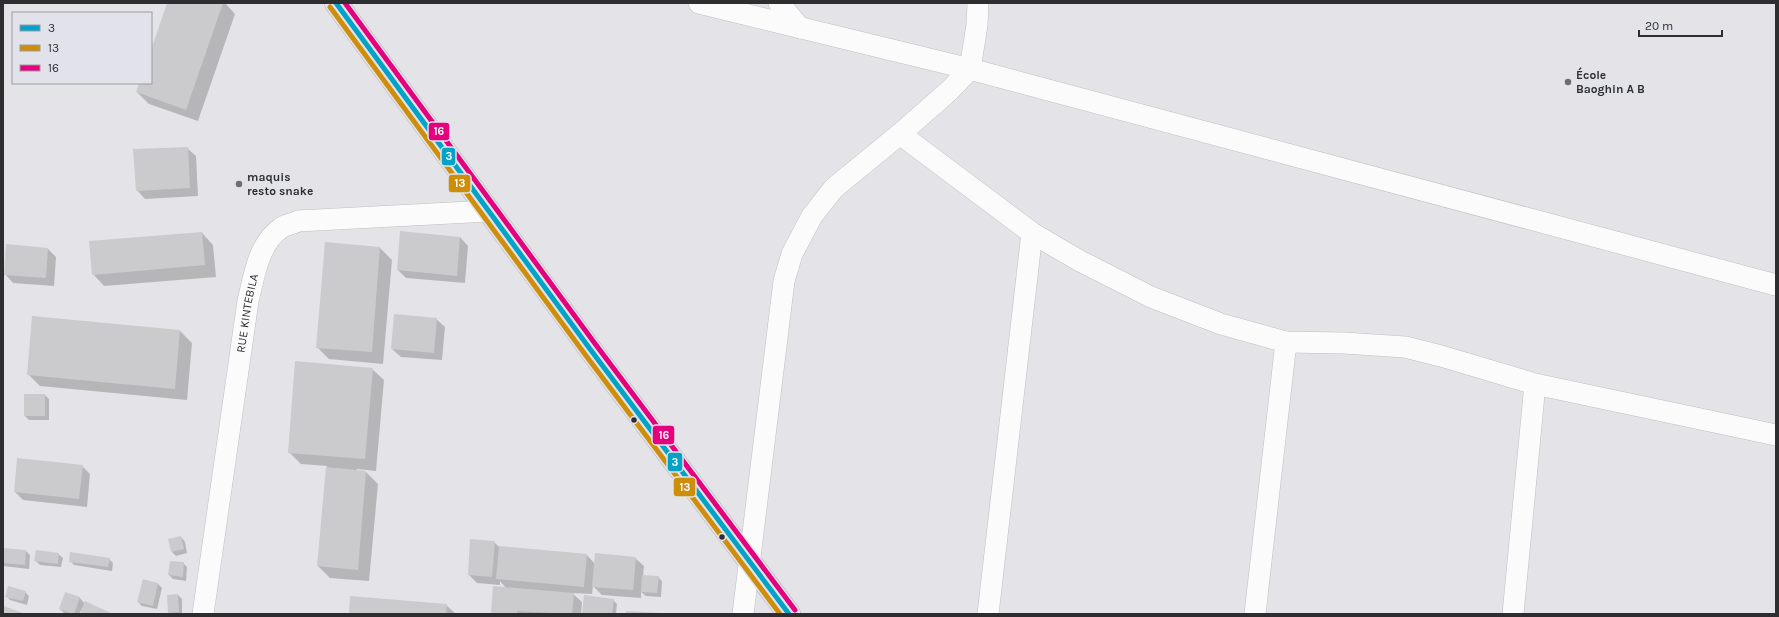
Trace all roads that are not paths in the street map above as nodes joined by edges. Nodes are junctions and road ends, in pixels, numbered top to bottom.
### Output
1 (336, 3) edge
2 (699, 3) edge
3 (779, 3) edge
4 (978, 3) edge
5 (800, 28) junction
6 (970, 69) junction
7 (900, 134) junction
8 (488, 210) junction
9 (1032, 233) junction
10 (1776, 285) edge
11 (1286, 342) junction
12 (1535, 384) junction
13 (1776, 435) edge
14 (749, 560) junction
15 (203, 614) edge
16 (743, 614) edge
17 (789, 614) edge
18 (988, 614) edge
19 (1255, 614) edge
20 (1513, 614) edge

1 - 8 main road
2 - 5 street
3 - 5 street
4 - 6 street
5 - 6 street
6 - 7 street
6 - 10 street
7 - 9 street
7 - 14 street
8 - 14 main road
8 - 15 street, RUE KINTEBILA
9 - 11 street
9 - 18 street
11 - 12 street
11 - 19 street
12 - 13 street
12 - 20 street
14 - 16 street
14 - 17 main road

